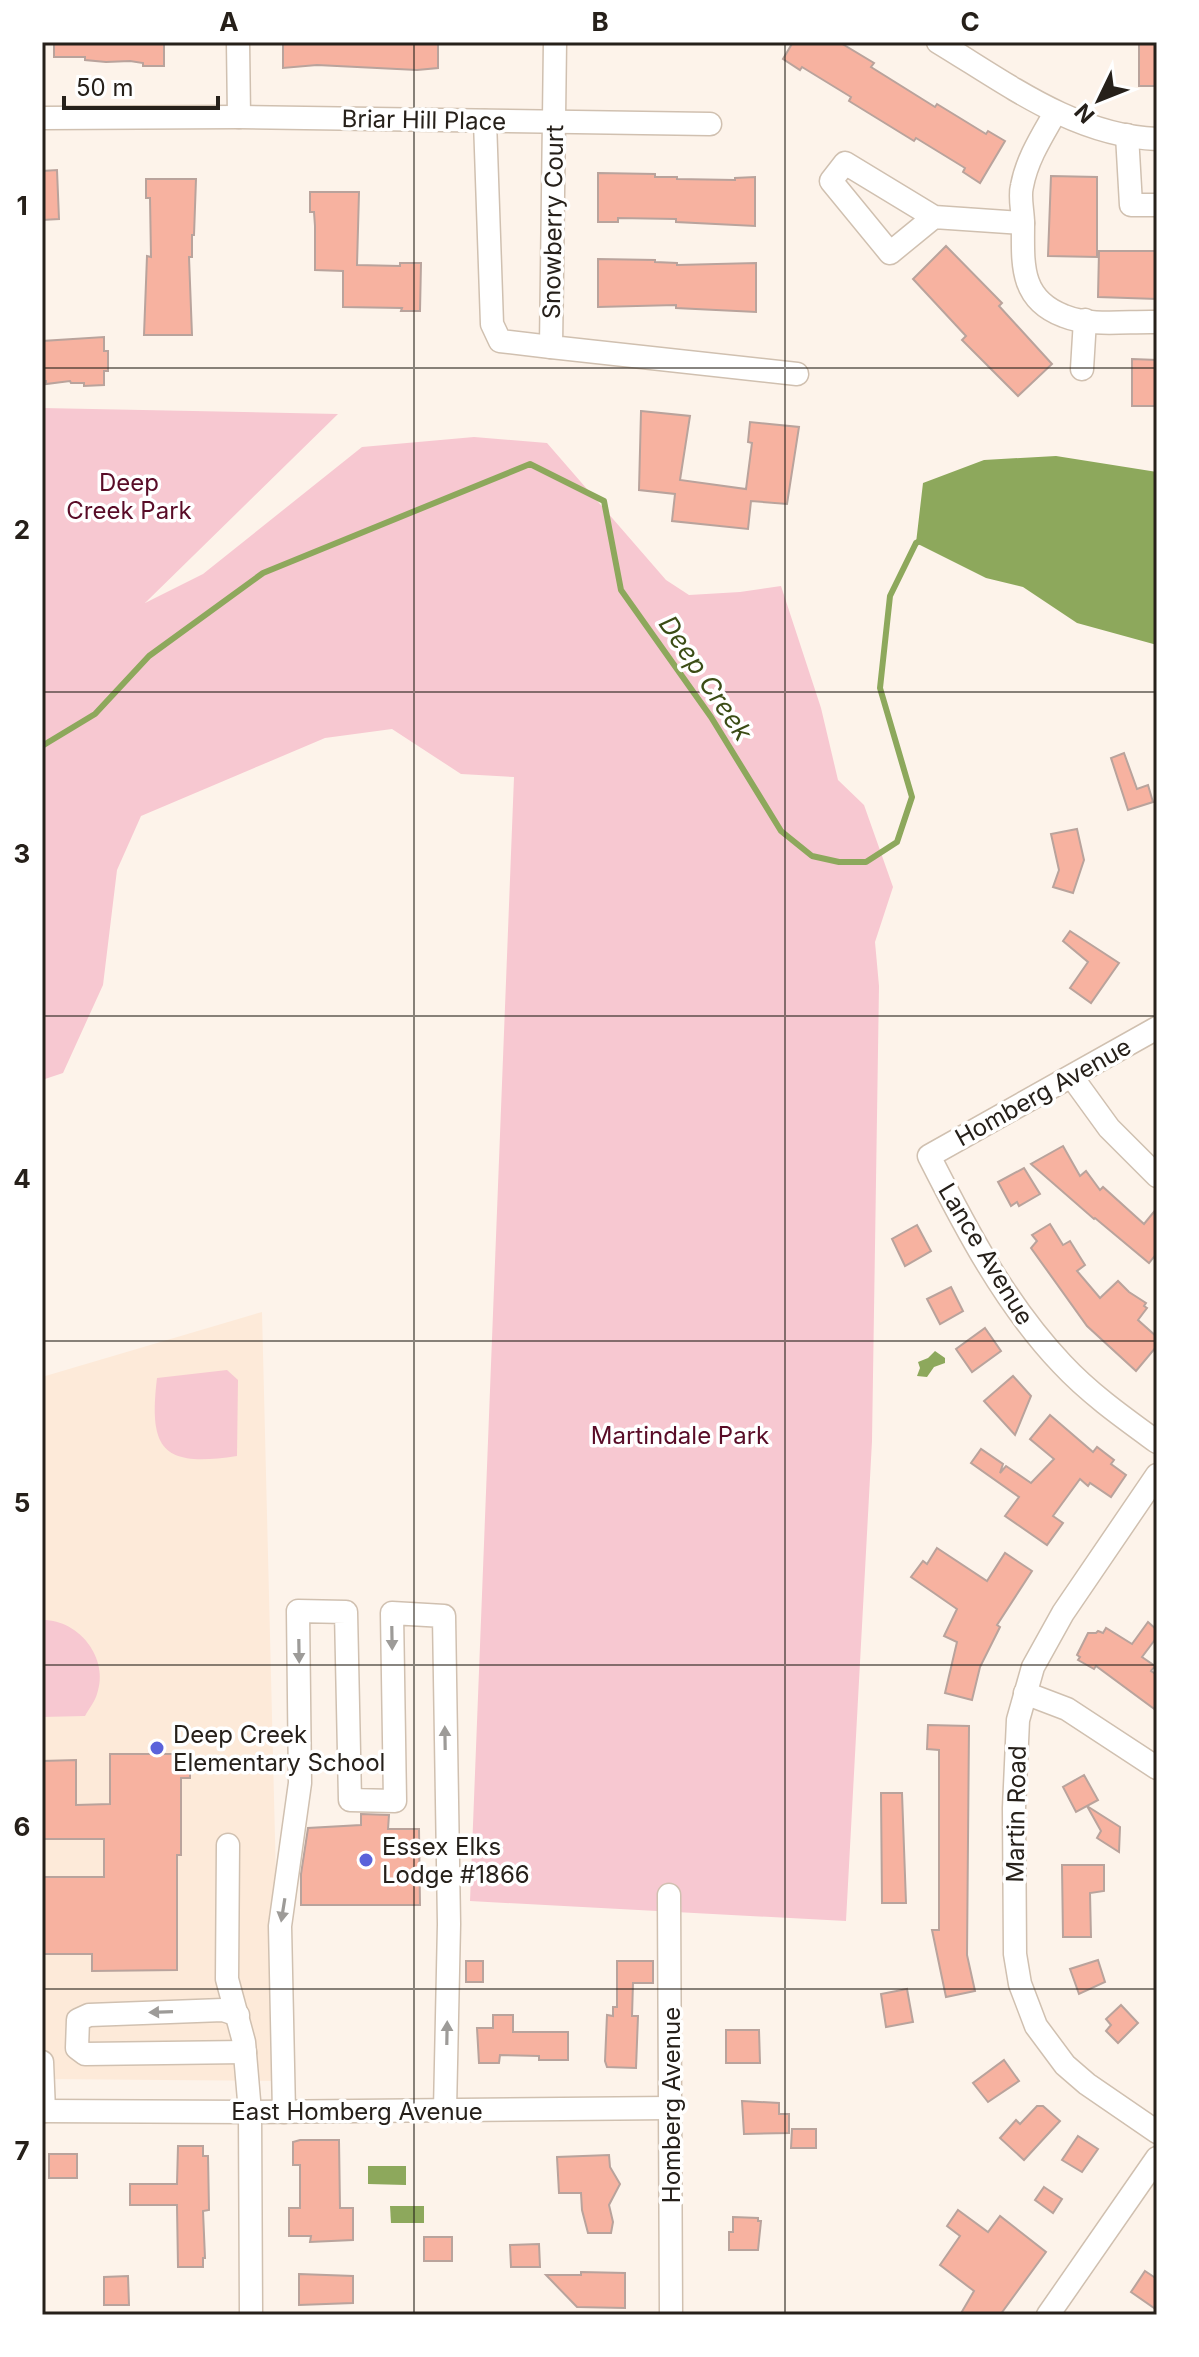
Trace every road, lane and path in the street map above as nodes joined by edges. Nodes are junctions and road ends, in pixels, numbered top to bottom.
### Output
1 (238, 42) edge
2 (555, 42) edge
3 (938, 42) edge
4 (1055, 113) junction
5 (239, 117) junction
6 (42, 118) edge
7 (485, 121) junction
8 (555, 122) junction
9 (710, 124) dead end
10 (1127, 135) junction
11 (1157, 139) edge
12 (1157, 205) edge
13 (934, 217) junction
14 (1023, 223) junction
15 (1085, 320) junction
16 (1157, 322) edge
17 (551, 347) junction
18 (1082, 369) dead end
19 (797, 374) dead end
20 (1157, 1028) edge
21 (1072, 1077) junction
22 (929, 1156) joint
23 (1157, 1176) edge
24 (1157, 1442) edge
25 (1157, 1475) edge
26 (1025, 1693) junction
27 (1157, 1768) edge
28 (228, 1845) dead end
29 (669, 1895) dead end
30 (238, 2015) junction
31 (245, 2052) junction
32 (42, 2062) edge
33 (671, 2108) junction
34 (445, 2110) junction
35 (43, 2111) edge
36 (250, 2112) junction
37 (284, 2112) junction
38 (1157, 2132) edge
39 (1157, 2158) edge
40 (251, 2315) edge
41 (671, 2315) edge
42 (1048, 2315) edge

1 - 5 street
2 - 8 street, Snowberry Court
3 - 4 street
4 - 10 street
4 - 14 street
5 - 6 street, Briar Hill Place
5 - 7 street, Briar Hill Place
7 - 8 street, Briar Hill Place
7 - 17 street
8 - 9 street, Briar Hill Place
8 - 17 street, Snowberry Court
10 - 11 street
10 - 12 street
13 - 13 street
13 - 14 street
14 - 15 street
15 - 16 street
15 - 18 street
17 - 19 street, Snowberry Court
20 - 21 street, Homberg Avenue
21 - 22 street, Homberg Avenue
21 - 23 street
22 - 24 street, Lance Avenue
25 - 26 street, Martin Road
26 - 27 street
26 - 38 street, Martin Road
28 - 30 street
29 - 33 street, Homberg Avenue
30 - 31 street
30 -> 31 street
31 - 36 street
32 - 35 street
33 - 34 street, East Homberg Avenue
33 - 41 street, Homberg Avenue
34 - 37 street, East Homberg Avenue
34 -> 37 street
35 - 36 street, East Homberg Avenue
36 - 37 street, East Homberg Avenue
36 - 40 street
39 - 42 street

